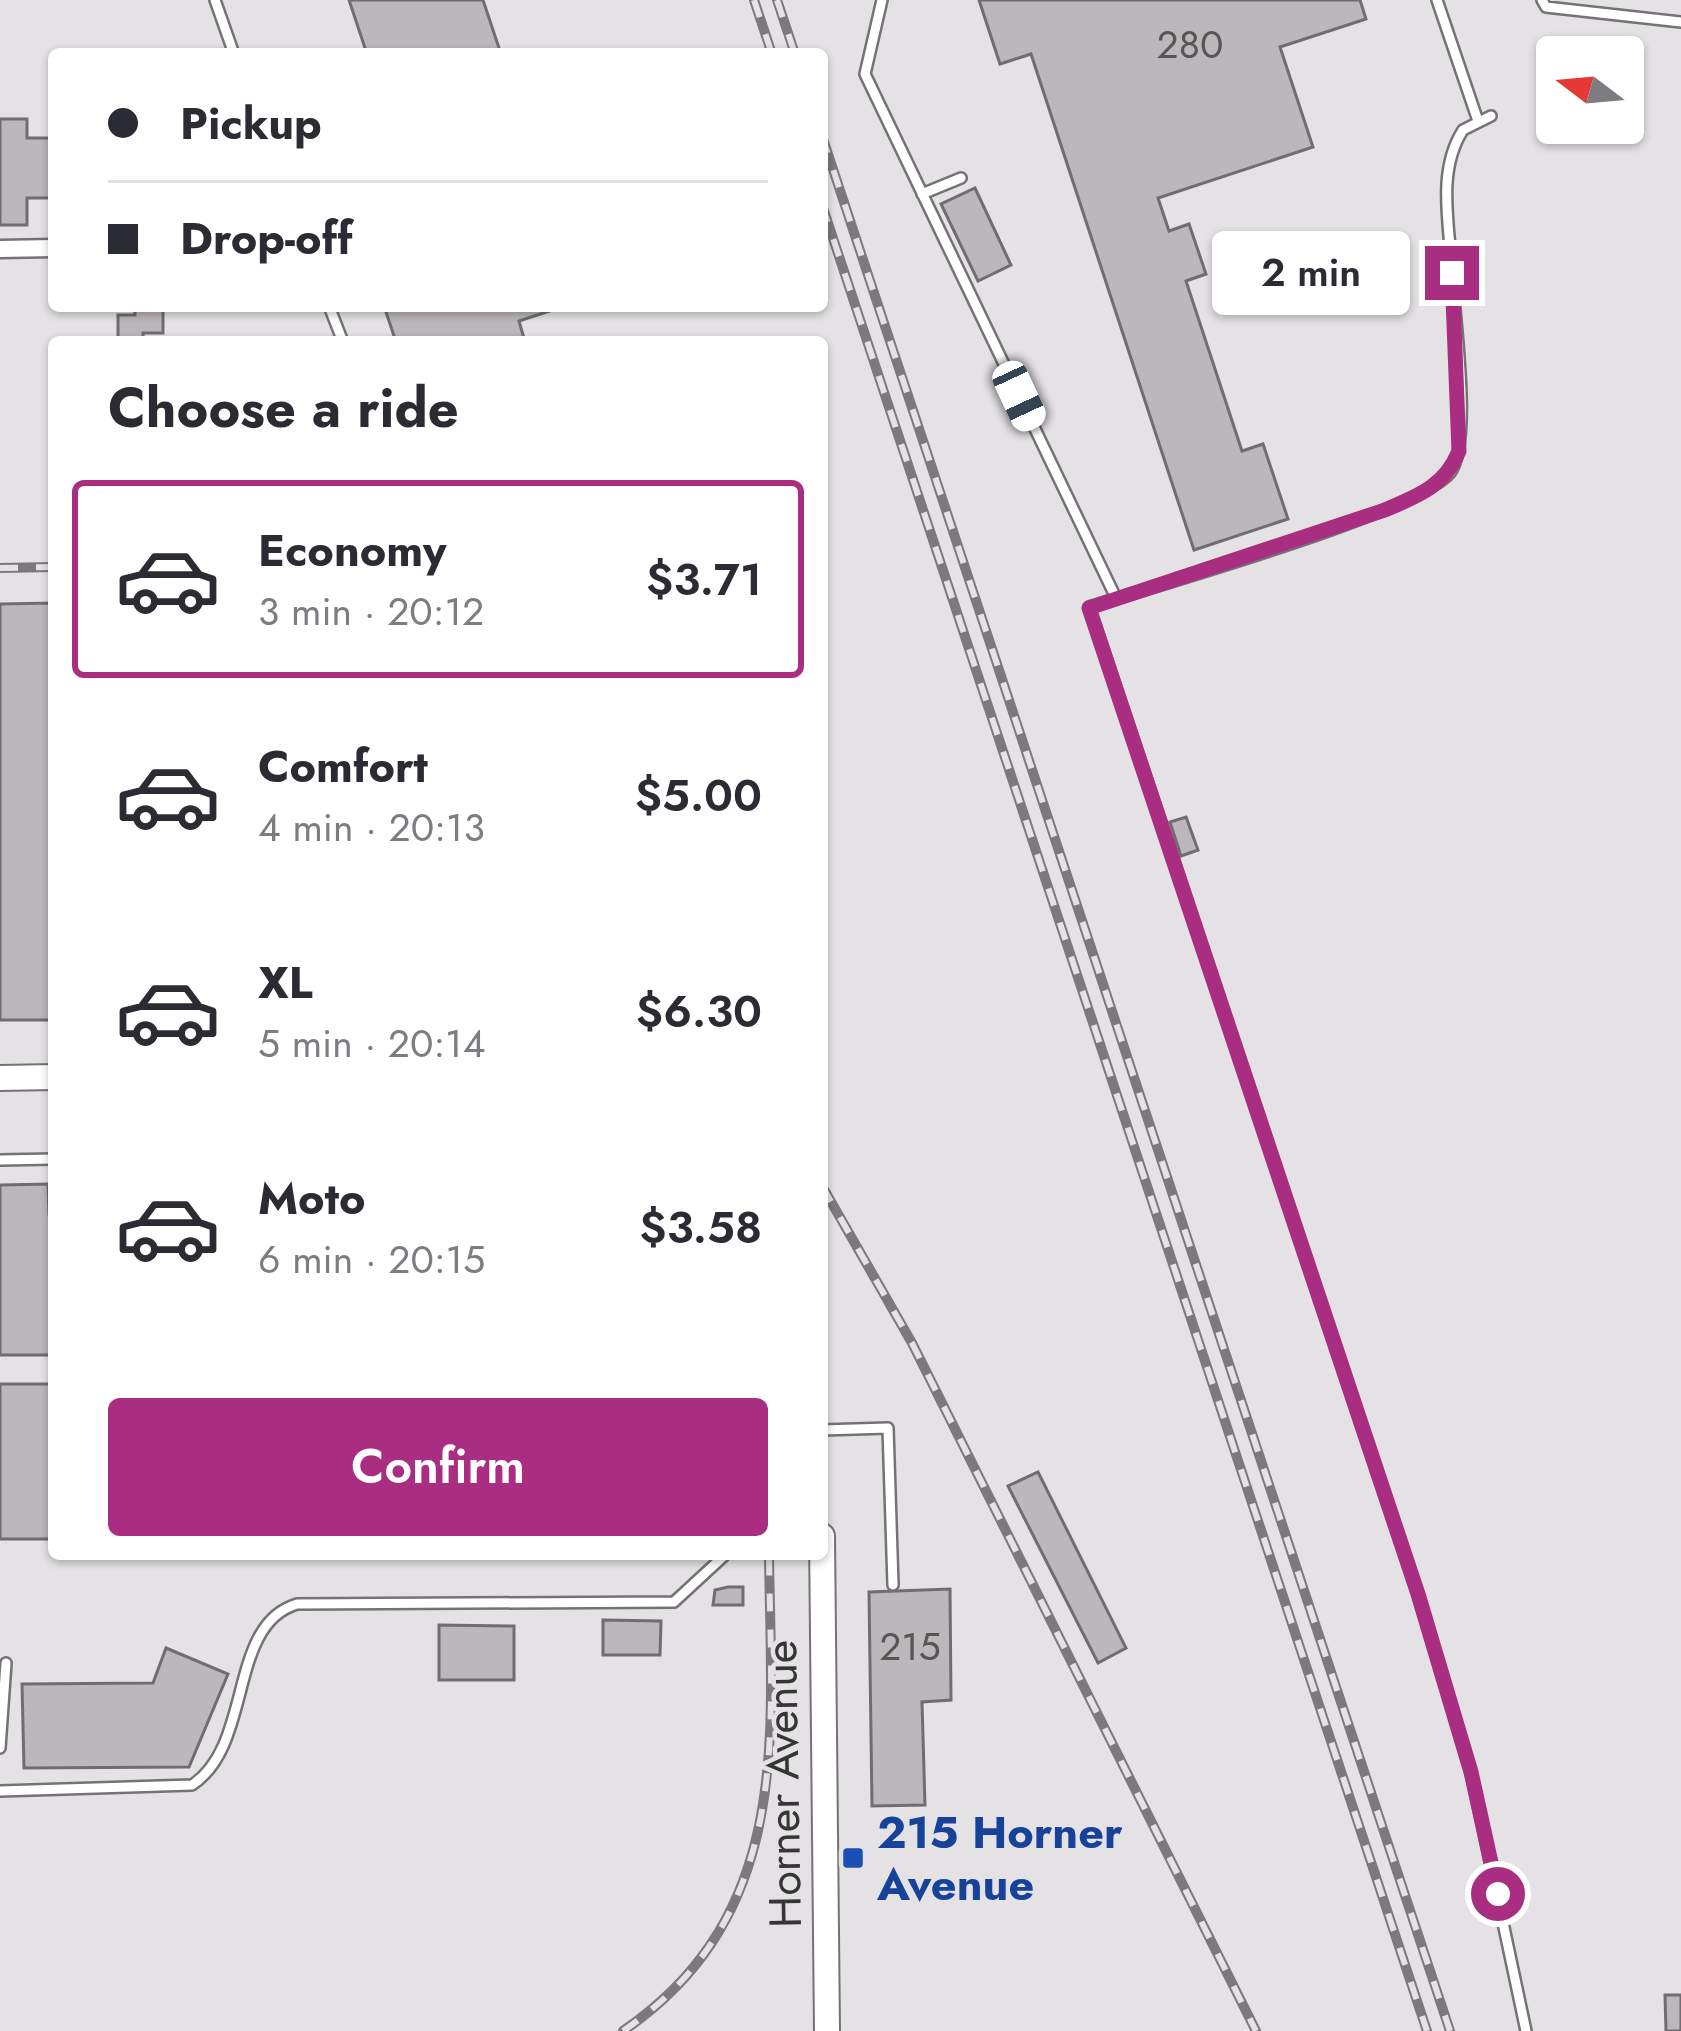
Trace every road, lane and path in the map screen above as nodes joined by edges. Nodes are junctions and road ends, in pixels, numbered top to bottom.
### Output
1 (215, 0) edge
2 (882, 0) edge
3 (1437, 0) edge
4 (1542, 0) edge
5 (1681, 22) edge
6 (232, 48) edge
7 (1491, 116) dead end
8 (1478, 121) junction
9 (961, 178) dead end
10 (922, 194) junction
11 (48, 248) edge
12 (0, 249) edge
13 (1116, 598) junction
14 (48, 1076) edge
15 (0, 1078) edge
16 (48, 1159) edge
17 (0, 1160) edge
18 (828, 1430) edge
19 (720, 1560) edge
20 (822, 1560) edge
21 (893, 1586) dead end
22 (6, 1663) dead end
23 (0, 1748) edge
24 (0, 1791) edge
25 (827, 2031) edge
26 (1526, 2031) edge

1 - 6 lane
2 - 10 lane
3 - 8 lane
4 - 5 lane
7 - 8 lane
8 - 13 lane
9 - 10 lane
10 - 13 lane
11 - 12 street
13 - 26 lane
14 - 15 main road
16 - 17 lane
18 - 21 lane
19 - 24 lane
20 - 25 main road, Horner Avenue
22 - 23 lane

